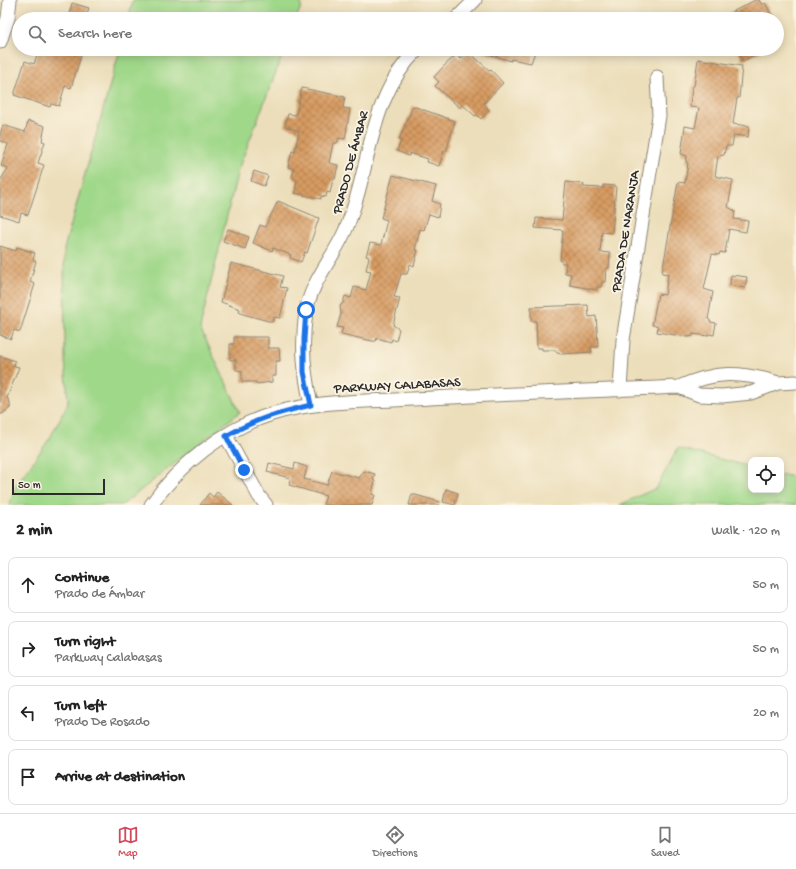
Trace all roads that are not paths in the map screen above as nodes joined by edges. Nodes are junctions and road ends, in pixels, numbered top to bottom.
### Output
1 (10, 0) edge
2 (475, 0) edge
3 (464, 12) edge
4 (0, 42) edge
5 (411, 56) edge
6 (657, 77) dead end
7 (796, 382) edge
8 (778, 383) junction
9 (679, 387) junction
10 (620, 390) junction
11 (311, 405) junction
12 (226, 436) junction
13 (151, 505) edge
14 (266, 505) edge

1 - 4 street
2 - 3 street
5 - 11 street, PRADO DE ÁMBAR
6 - 10 street, PRADA DE NARANJA
7 - 8 street, PARKWAY CALABASAS
8 - 9 street, PARKWAY CALABASAS
8 - 9 street, PARKWAY CALABASAS
9 - 10 street, PARKWAY CALABASAS
10 - 11 street, PARKWAY CALABASAS
11 - 12 street, PARKWAY CALABASAS
12 - 13 street, PARKWAY CALABASAS
12 - 14 street

